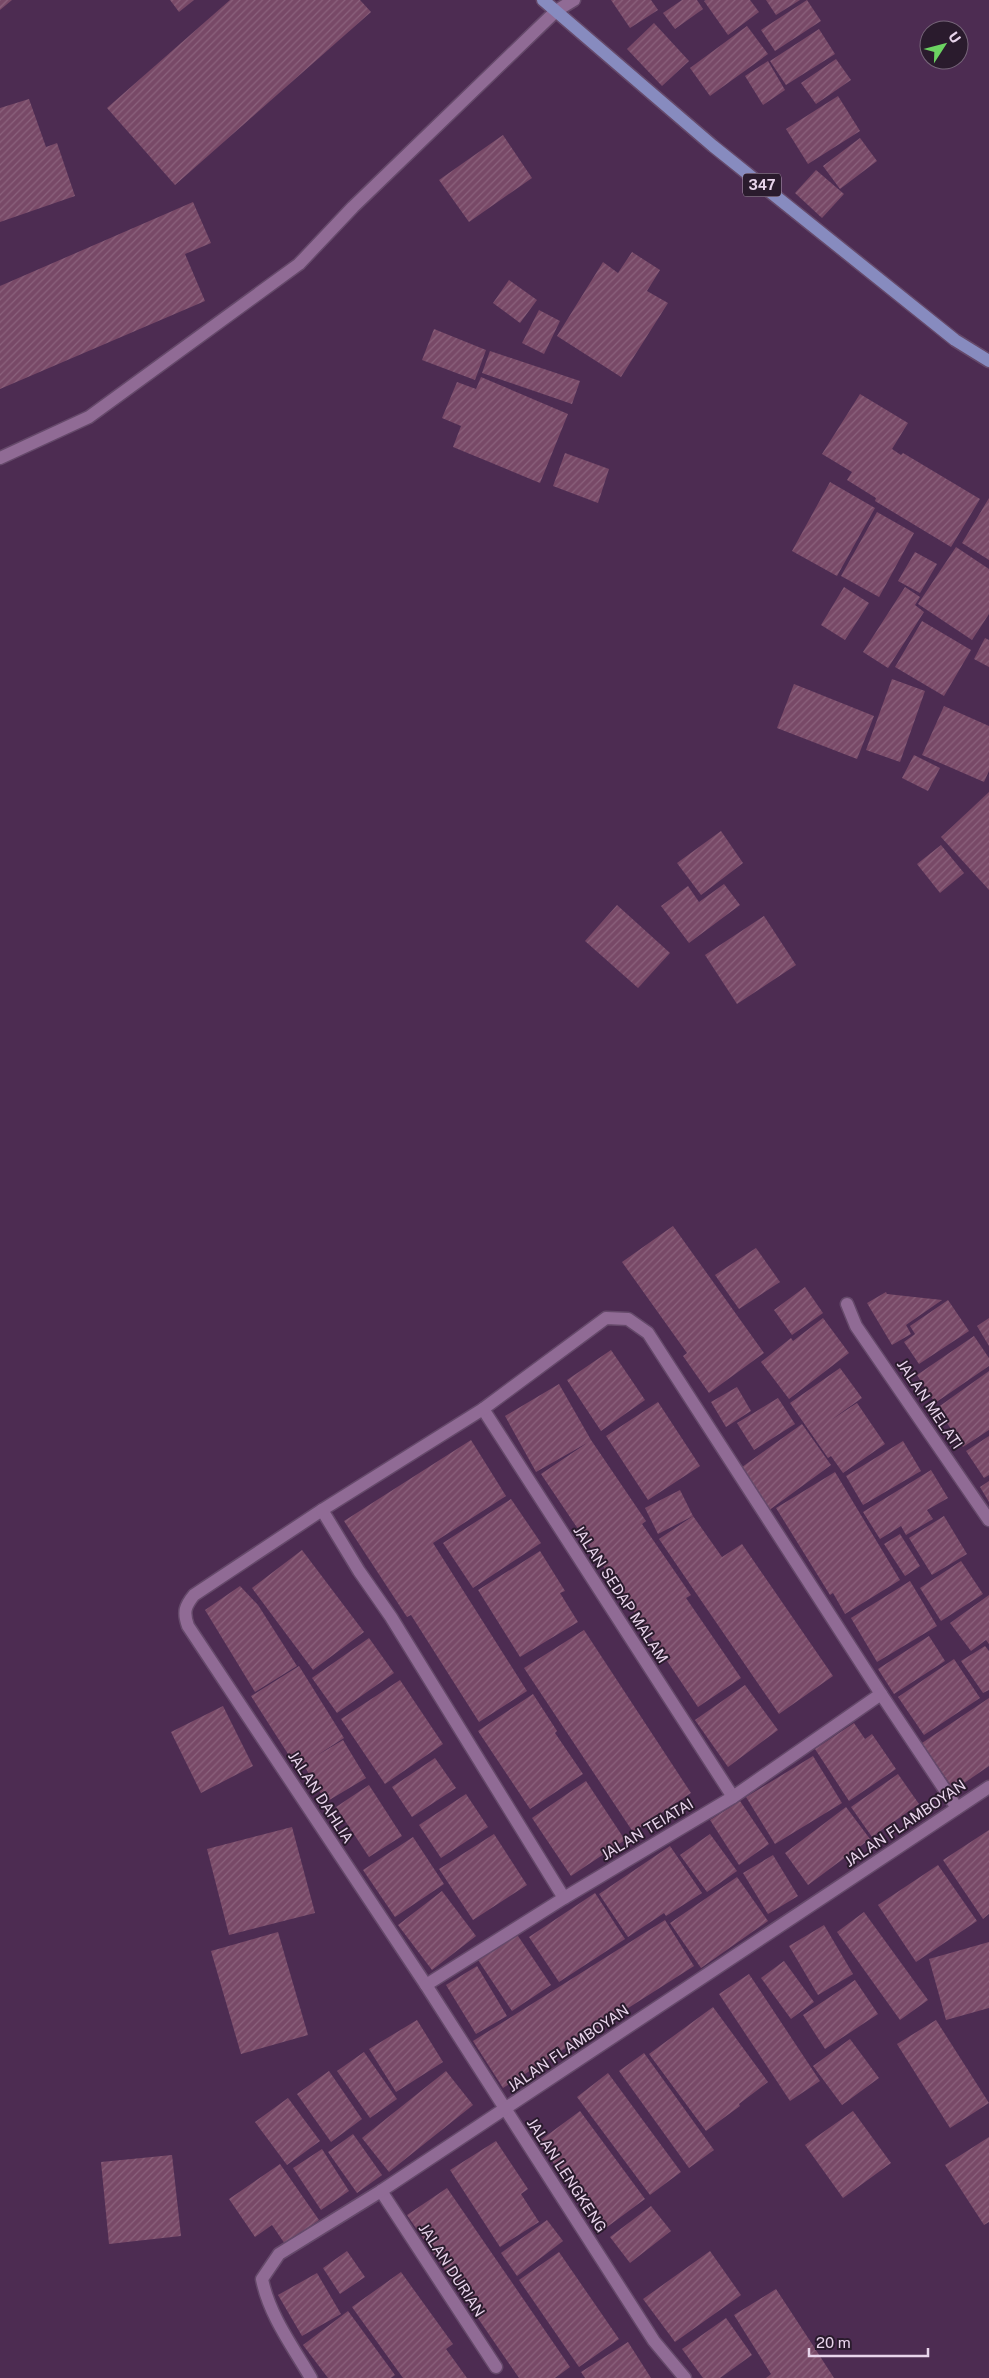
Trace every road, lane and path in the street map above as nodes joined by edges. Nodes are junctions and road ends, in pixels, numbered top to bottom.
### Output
1 (543, 0) edge
2 (574, 0) edge
3 (556, 11) junction
4 (989, 361) edge
5 (0, 458) edge
6 (847, 1304) dead end
7 (483, 1409) junction
8 (322, 1510) junction
9 (989, 1520) edge
10 (881, 1694) junction
11 (989, 1787) edge
12 (733, 1797) junction
13 (957, 1808) junction
14 (564, 1898) junction
15 (426, 1985) junction
16 (505, 2109) junction
17 (381, 2191) junction
18 (496, 2367) dead end
19 (311, 2378) edge
20 (685, 2378) edge

1 - 3 main road, 347
2 - 3 street
3 - 4 main road, 347
3 - 5 street
6 - 9 street, JALAN MELATI
7 - 8 street
7 - 10 street
7 - 12 street, JALAN SEDAP MALAM
8 - 14 street
8 - 15 street, JALAN DAHLIA
10 - 12 street, JALAN TEIATAI
10 - 13 street
11 - 13 street, JALAN FLAMBOYAN
12 - 14 street, JALAN TEIATAI
13 - 16 street, JALAN FLAMBOYAN
14 - 15 street, JALAN TEIATAI
15 - 16 street, JALAN LENGKENG
16 - 17 street, JALAN FLAMBOYAN
16 - 20 street, JALAN LENGKENG
17 - 18 street, JALAN DURIAN
17 - 19 street, JALAN FLAMBOYAN

